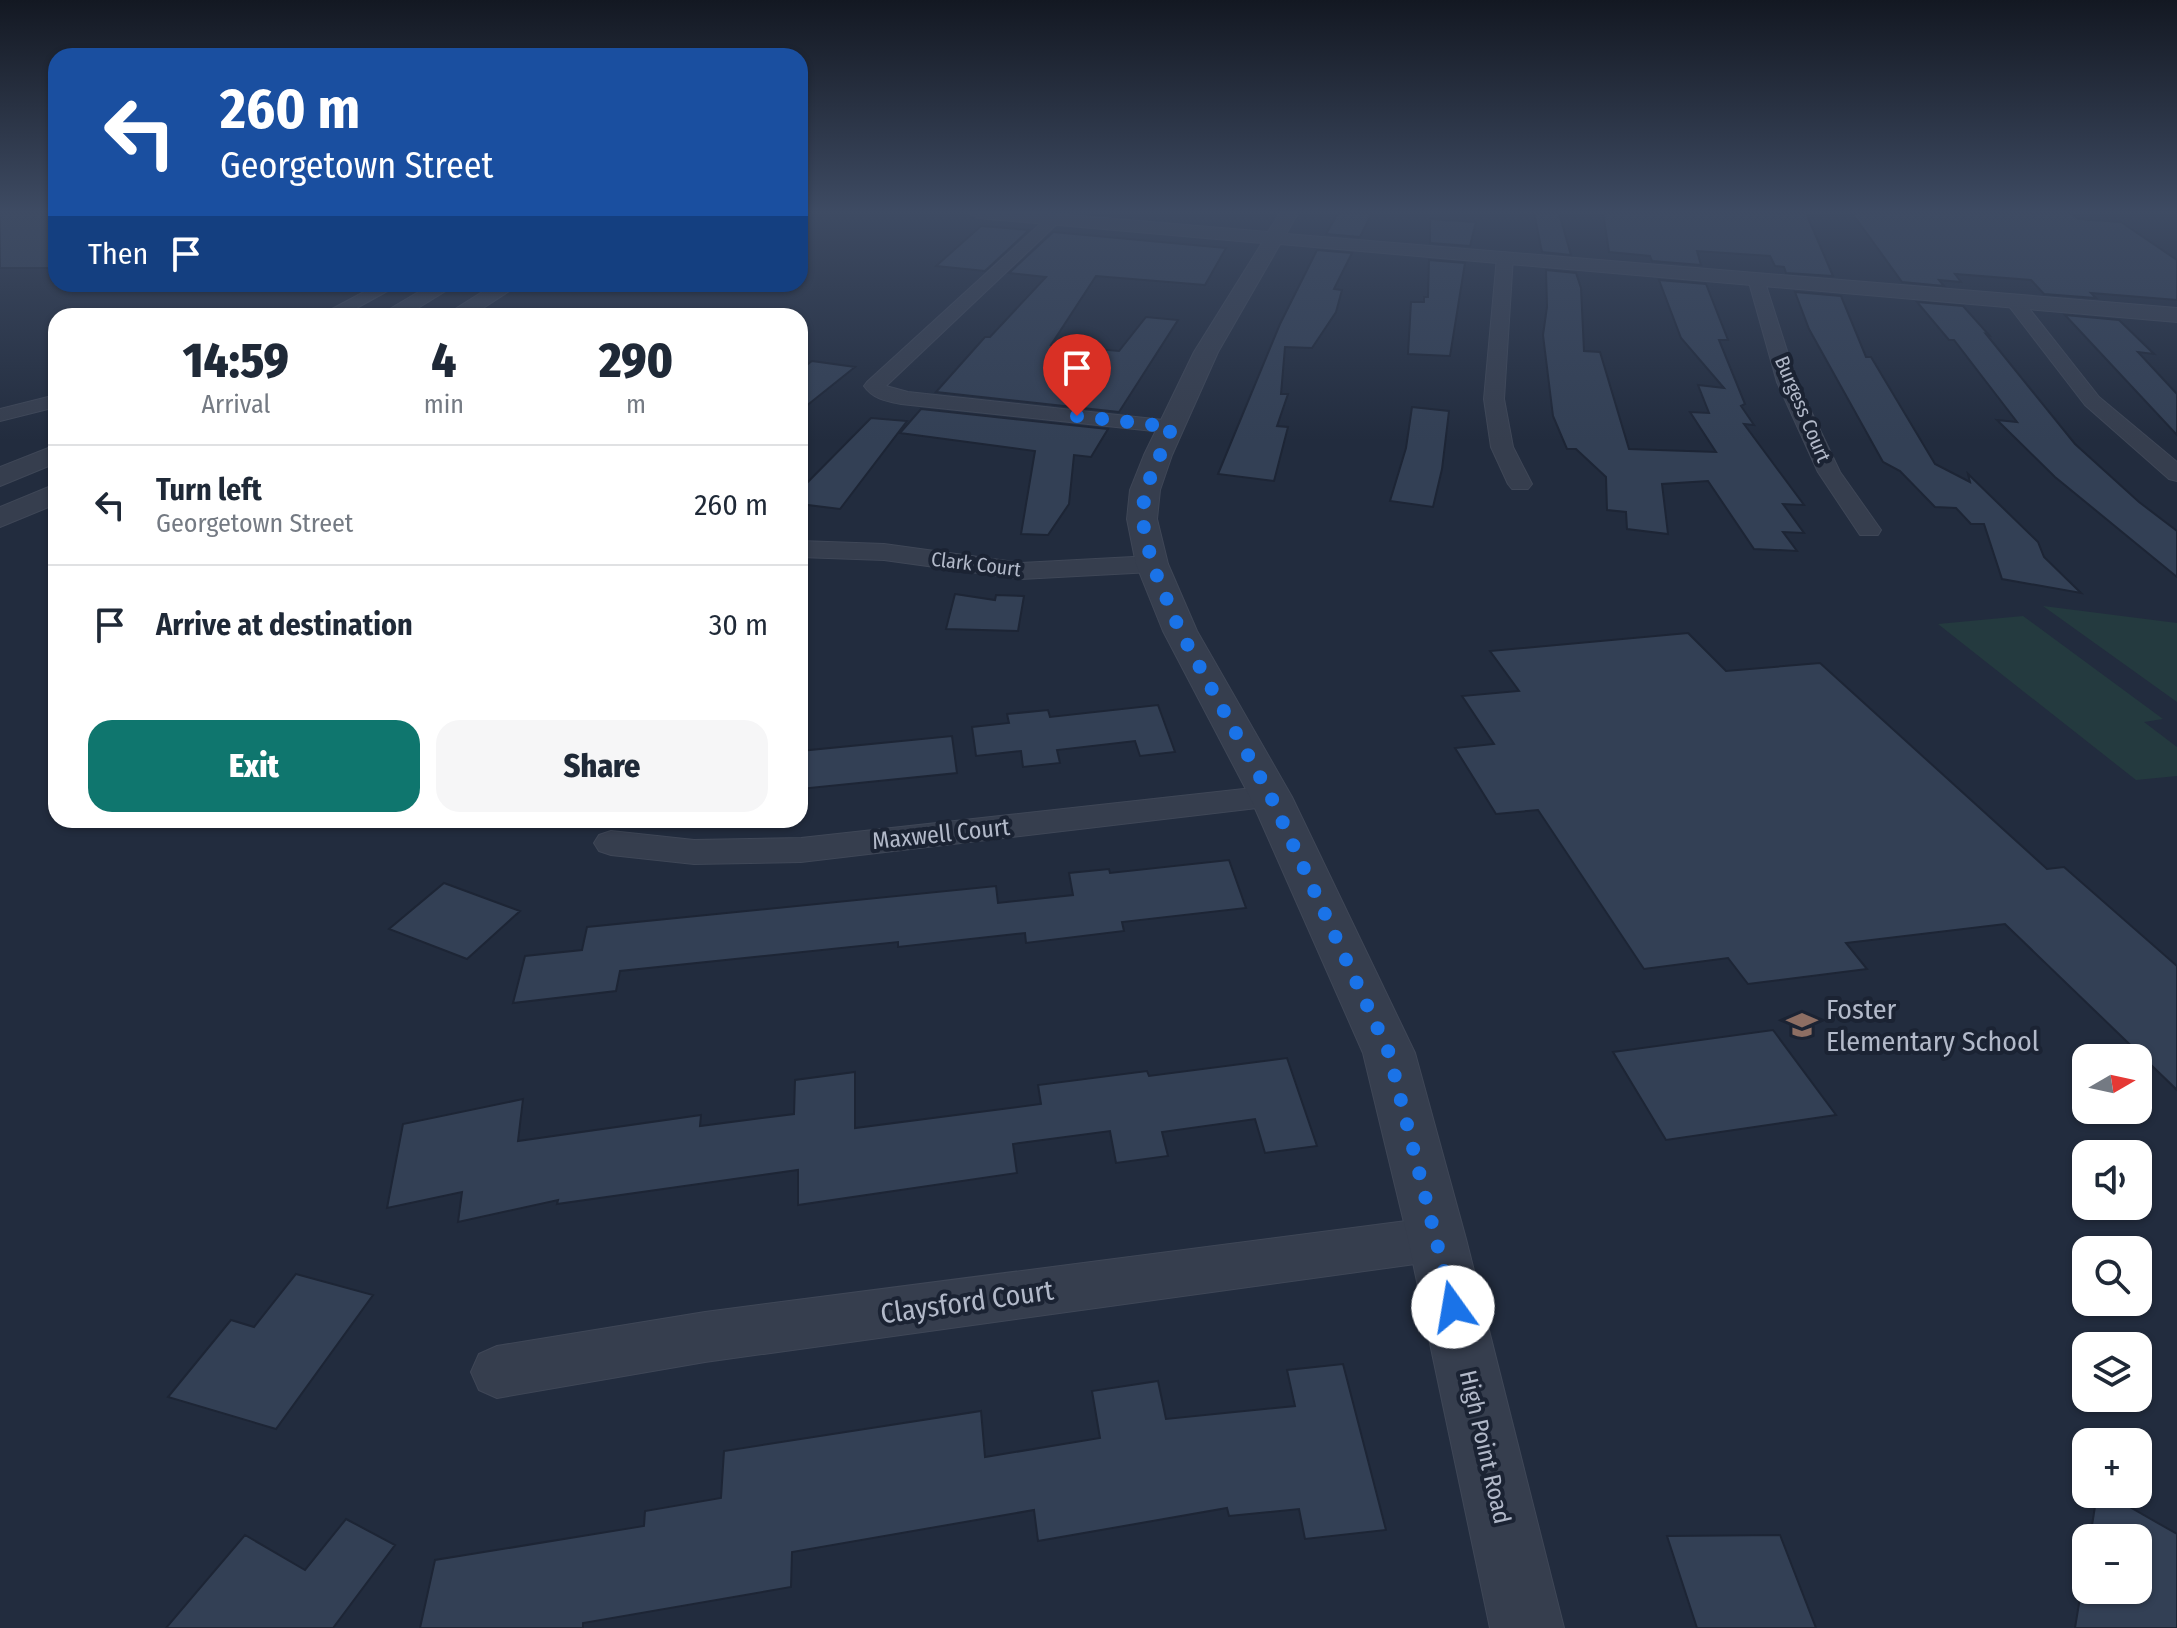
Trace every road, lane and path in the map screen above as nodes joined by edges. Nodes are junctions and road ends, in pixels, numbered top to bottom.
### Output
1 (979, 289) edge
2 (1244, 289) edge
3 (1503, 289) edge
4 (1759, 289) edge
5 (1873, 289) edge
6 (376, 292) edge
7 (432, 292) edge
8 (451, 292) edge
9 (496, 292) edge
10 (2014, 301) junction
11 (344, 308) edge
12 (404, 308) edge
13 (431, 308) edge
14 (469, 308) edge
15 (2177, 315) edge
16 (48, 403) edge
17 (0, 415) edge
18 (1172, 427) junction
19 (48, 456) edge
20 (2177, 474) edge
21 (0, 477) edge
22 (1520, 484) dead end
23 (48, 497) edge
24 (0, 518) edge
25 (1869, 530) dead end
26 (808, 549) edge
27 (1152, 564) junction
28 (1271, 797) junction
29 (611, 843) dead end
30 (1437, 1239) junction
31 (497, 1372) dead end
32 (1527, 1628) edge

1 - 18 street
2 - 18 street, High Point Road
3 - 22 street
4 - 25 street, Burgess Court
5 - 10 street
6 - 11 street
7 - 12 street
8 - 13 street
9 - 14 street
10 - 15 street
10 - 20 street
16 - 17 street
18 - 27 street, High Point Road
19 - 21 street
23 - 24 street
26 - 27 street, Clark Court
27 - 28 street, High Point Road
28 - 29 street, Maxwell Court
28 - 30 street, High Point Road
30 - 31 street, Claysford Court
30 - 32 street, High Point Road

